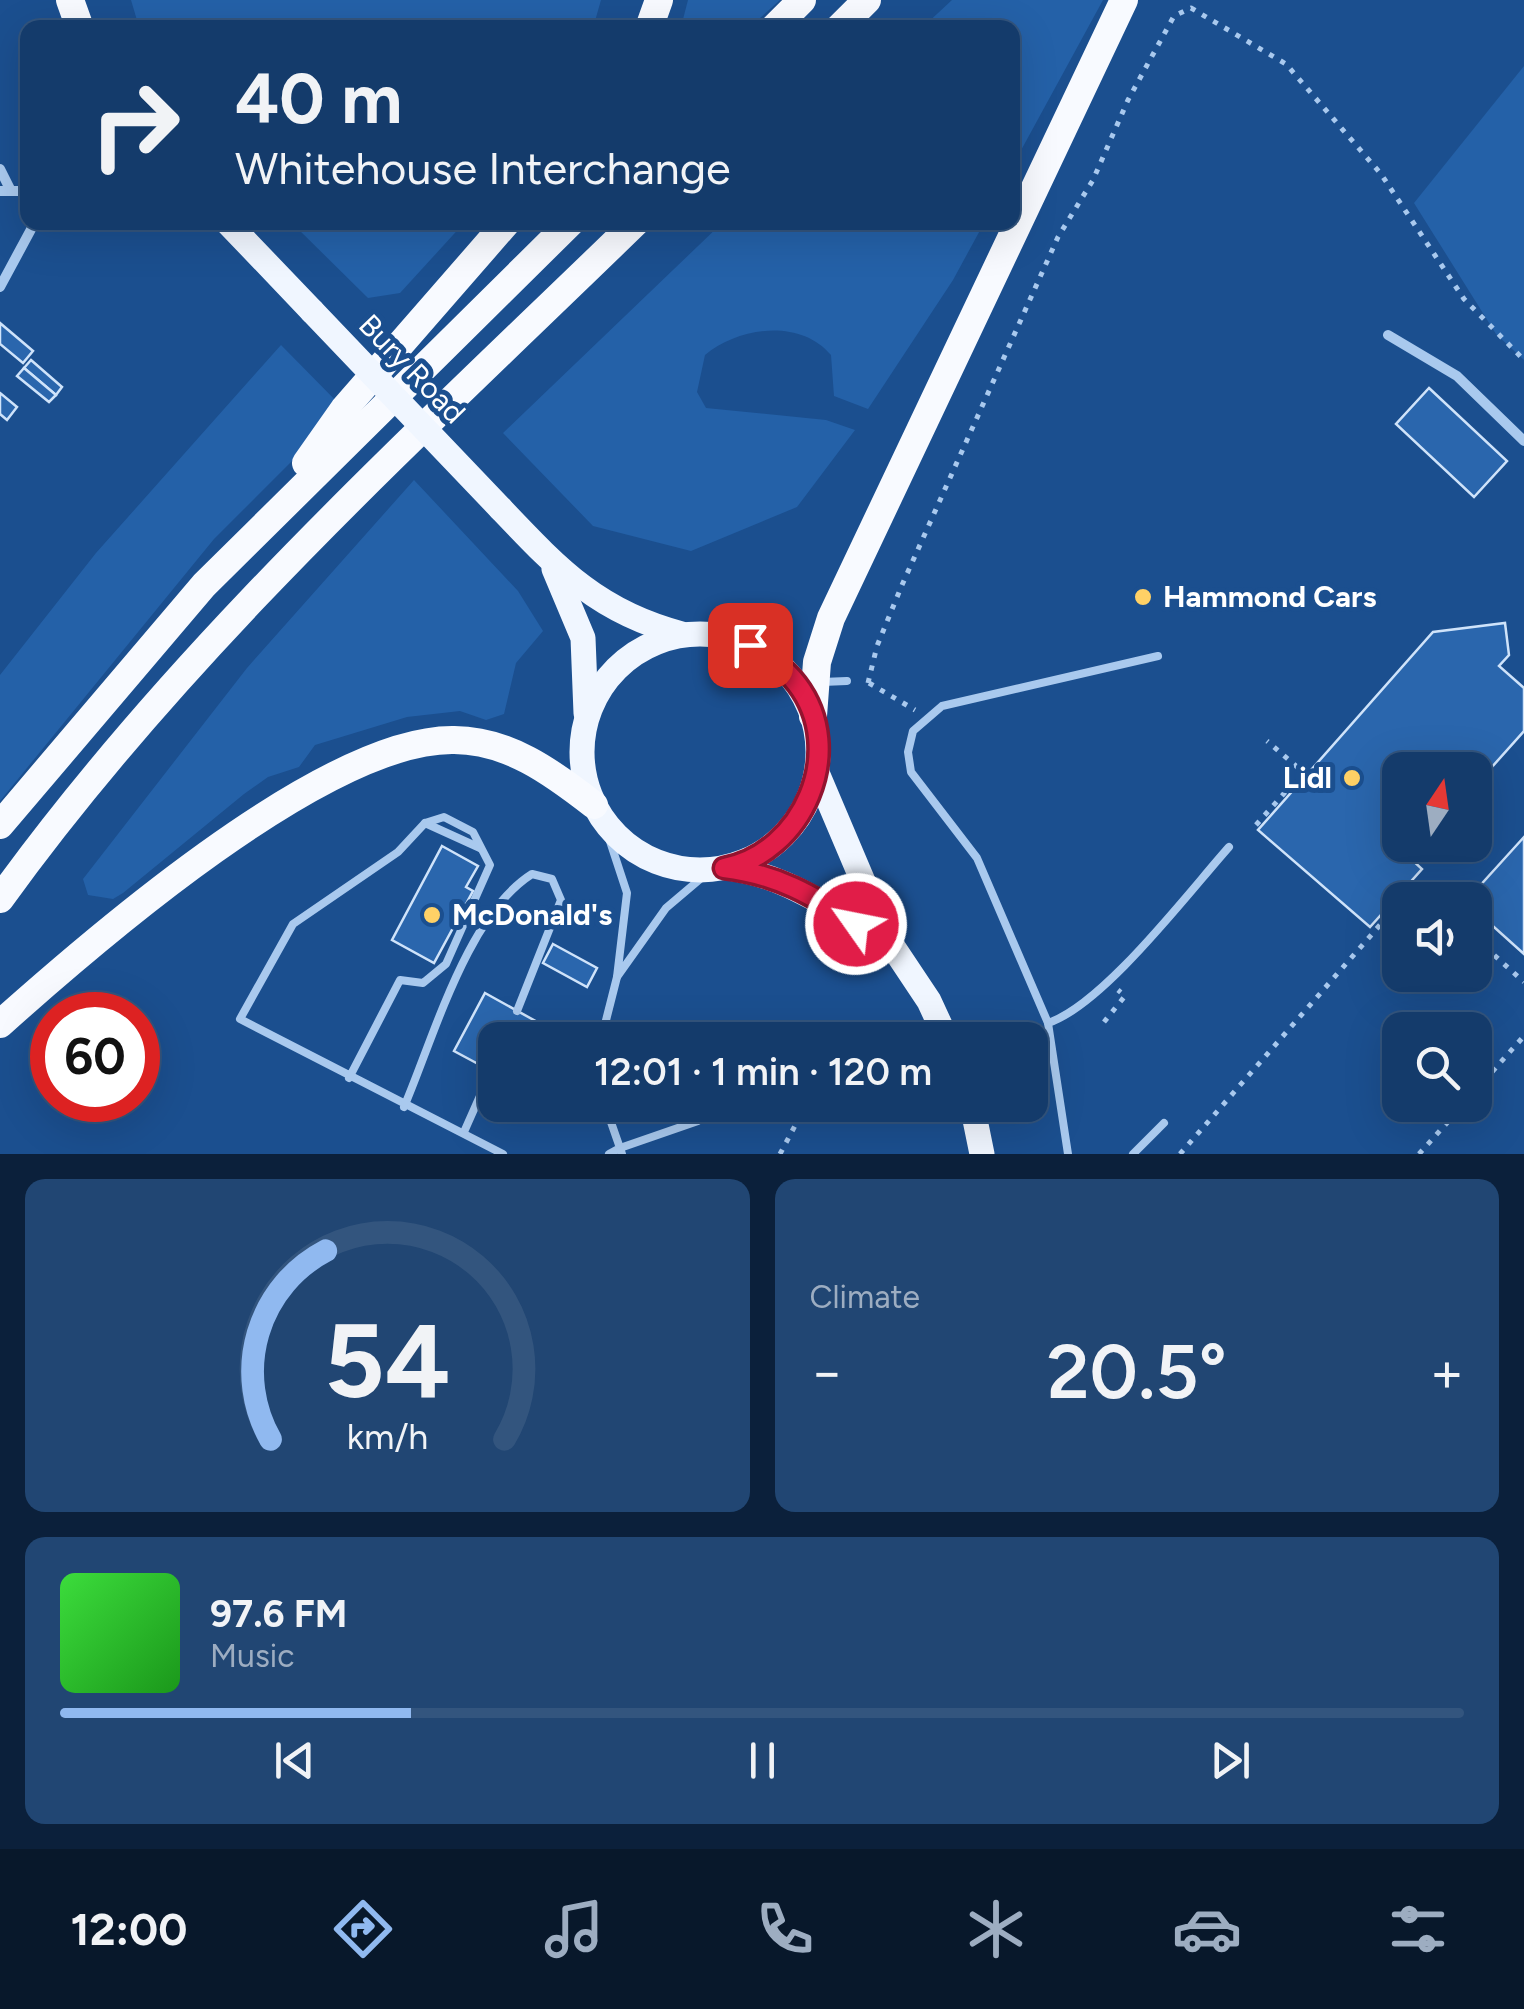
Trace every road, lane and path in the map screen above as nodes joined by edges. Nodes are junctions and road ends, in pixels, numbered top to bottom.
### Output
1 (802, 0) edge
2 (867, 0) edge
3 (1124, 0) edge
4 (782, 20) edge
5 (846, 20) edge
6 (0, 169) edge
7 (5, 190) edge
8 (1020, 218) edge
9 (31, 230) edge
10 (235, 230) edge
11 (500, 230) edge
12 (563, 230) edge
13 (628, 230) edge
14 (1014, 230) edge
15 (0, 287) edge
16 (1388, 335) dead end
17 (1524, 360) edge
18 (1524, 441) edge
19 (262, 525) junction
20 (550, 560) junction
21 (686, 635) junction
22 (1158, 656) dead end
23 (847, 681) dead end
24 (807, 684) junction
25 (813, 716) joint
26 (925, 718) junction
27 (585, 724) junction
28 (1267, 741) dead end
29 (817, 773) junction
30 (599, 813) junction
31 (425, 823) junction
32 (0, 825) edge
33 (1256, 826) dead end
34 (1229, 847) dead end
35 (482, 849) junction
36 (718, 868) junction
37 (0, 898) edge
38 (1382, 923) edge
39 (887, 938) junction
40 (1492, 953) edge
41 (617, 977) junction
42 (1524, 982) edge
43 (518, 1011) dead end
44 (605, 1022) edge
45 (938, 1022) edge
46 (1048, 1022) edge
47 (1048, 1023) joint
48 (0, 1024) edge
49 (1524, 1036) edge
50 (1492, 1072) edge
51 (349, 1078) junction
52 (478, 1100) edge
53 (404, 1107) junction
54 (611, 1122) edge
55 (695, 1122) edge
56 (797, 1122) edge
57 (975, 1122) edge
58 (1447, 1122) edge
59 (1164, 1123) dead end
60 (464, 1132) junction
61 (621, 1151) edge
62 (503, 1154) edge
63 (608, 1154) edge
64 (780, 1154) edge
65 (982, 1154) edge
66 (1068, 1154) edge
67 (1134, 1154) edge
68 (1180, 1154) edge
69 (1419, 1154) edge

1 - 4 highway
2 - 5 highway
3 - 8 highway
6 - 7 street
9 - 15 street
10 - 20 main road, Bury Road, bridge
11 - 19 highway
12 - 19 highway
13 - 37 highway
14 - 24 highway
16 - 18 street
17 - 26 path
19 - 32 highway
20 - 21 main road, Bury Road
20 - 27 main road, Bury Road
21 - 24 main road
21 - 27 main road
22 - 26 lane
23 - 24 lane
24 - 25 highway
25 - 29 main road
26 - 46 lane
27 - 30 main road
28 - 33 path
29 - 36 main road
29 - 39 main road
30 - 36 main road
30 - 41 lane
30 - 48 highway
31 - 35 lane
31 - 35 lane
31 - 51 lane
34 - 47 lane
35 - 51 lane
36 - 39 main road
36 - 41 lane
38 - 68 path
39 - 45 main road
40 - 42 path
41 - 44 lane
43 - 53 lane
47 - 66 lane
49 - 50 path
51 - 53 lane
52 - 60 lane
53 - 60 lane
54 - 61 lane
55 - 61 lane
56 - 64 path
57 - 65 main road
58 - 69 path
59 - 67 lane
60 - 62 lane
61 - 63 lane

